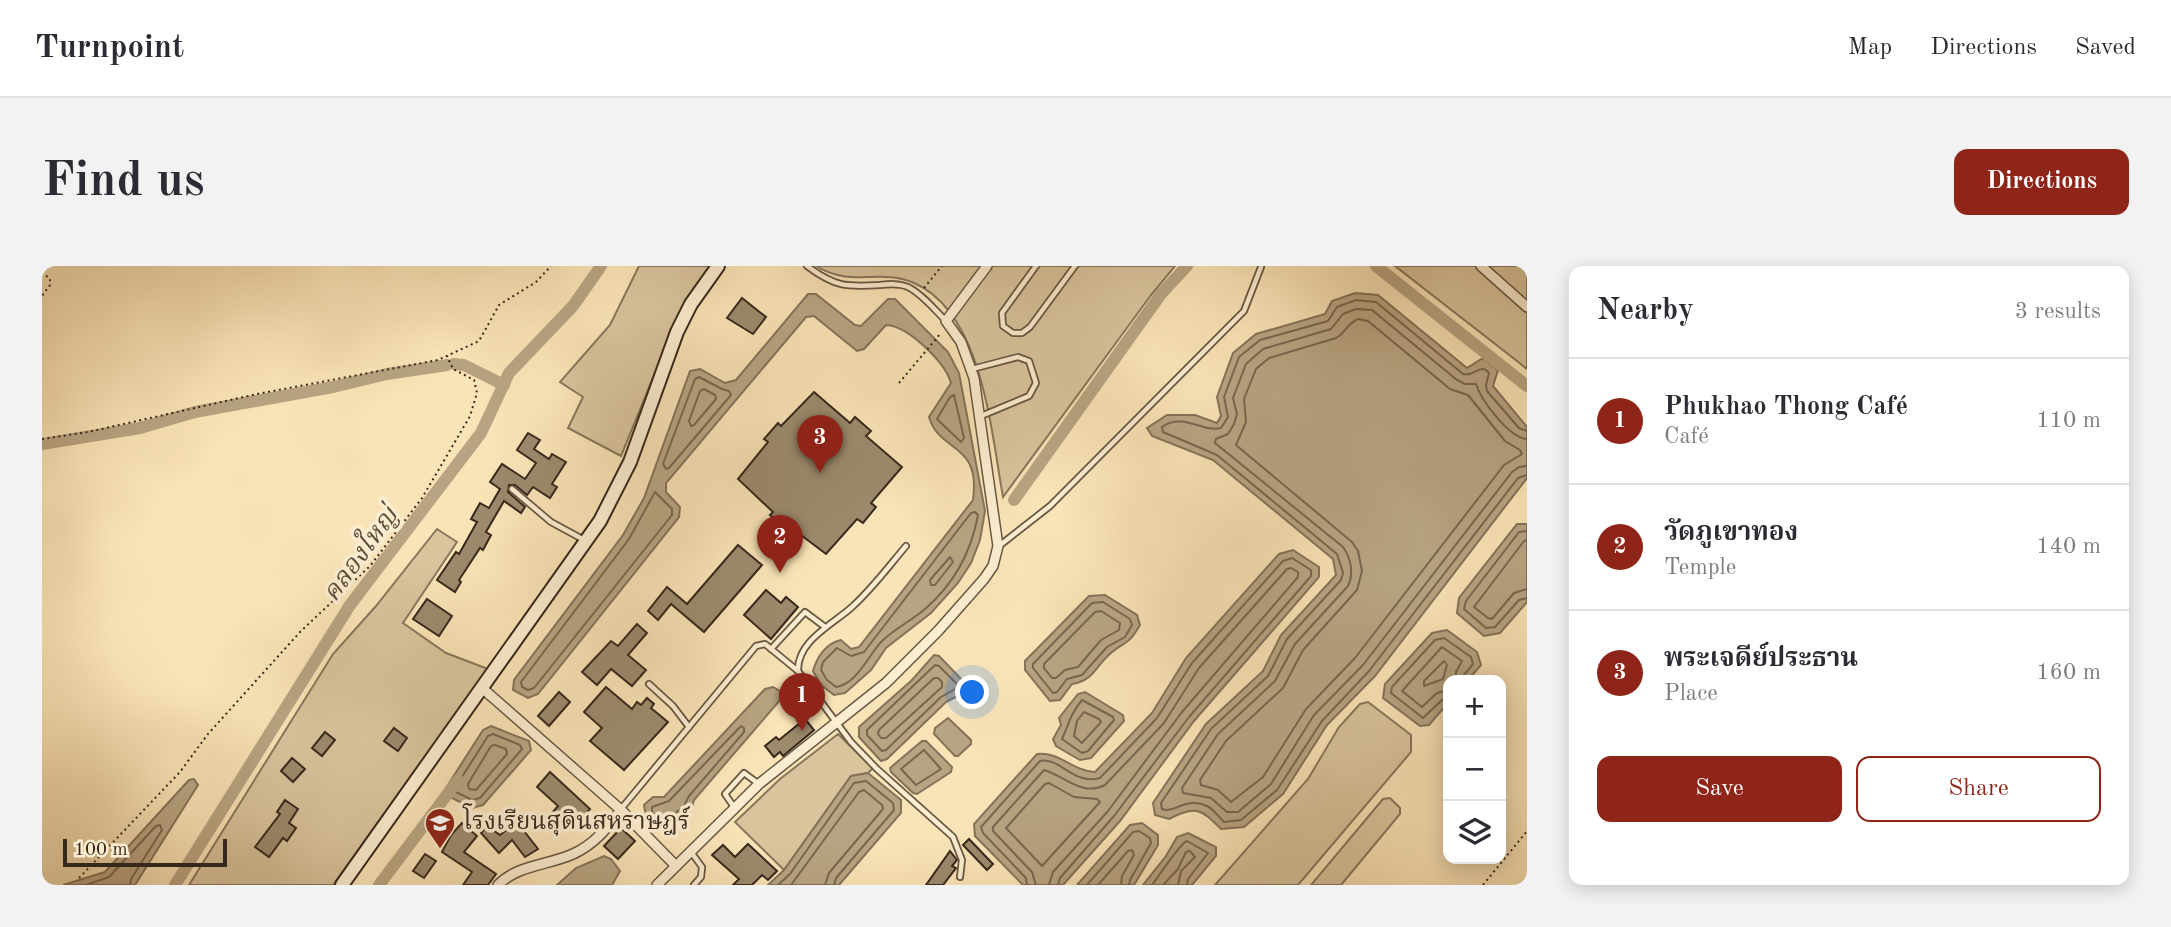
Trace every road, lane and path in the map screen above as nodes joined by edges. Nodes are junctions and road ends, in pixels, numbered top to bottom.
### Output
1 (551, 266) edge
2 (719, 266) edge
3 (807, 266) edge
4 (942, 266) edge
5 (987, 266) edge
6 (1036, 266) edge
7 (1481, 266) edge
8 (1073, 267) edge
9 (1261, 267) edge
10 (42, 272) edge
11 (918, 295) junction
12 (42, 296) edge
13 (1527, 307) edge
14 (946, 321) junction
15 (940, 335) dead end
16 (447, 356) junction
17 (971, 369) junction
18 (899, 383) dead end
19 (981, 416) junction
20 (42, 439) edge
21 (512, 489) dead end
22 (586, 541) junction
23 (906, 546) dead end
24 (998, 546) junction
25 (825, 627) junction
26 (771, 649) junction
27 (798, 671) junction
28 (649, 684) dead end
29 (482, 688) junction
30 (837, 721) junction
31 (689, 727) junction
32 (759, 784) junction
33 (734, 808) junction
34 (621, 810) junction
35 (1527, 831) edge
36 (691, 851) junction
37 (676, 866) junction
38 (960, 877) dead end
39 (79, 878) dead end
40 (342, 885) edge
41 (498, 885) edge
42 (657, 885) edge
43 (694, 885) edge
44 (1483, 885) edge

1 - 16 path
2 - 22 street
3 - 11 lane
4 - 11 path
5 - 14 street
6 - 8 lane
7 - 13 street
9 - 24 lane
10 - 12 path
11 - 14 lane
14 - 17 street
15 - 18 path
16 - 20 path
16 - 39 path
17 - 19 street
17 - 19 lane
19 - 24 street
21 - 22 lane
22 - 29 street
23 - 25 lane
24 - 30 street
25 - 26 lane
25 - 27 lane
26 - 27 lane
26 - 31 lane
27 - 30 lane
28 - 31 lane
29 - 34 street
29 - 40 street
30 - 32 street
30 - 38 lane
31 - 34 lane
32 - 33 street
32 - 33 lane
33 - 36 street
34 - 37 street
34 - 41 street
35 - 44 path
36 - 37 street
36 - 43 lane
37 - 42 street

